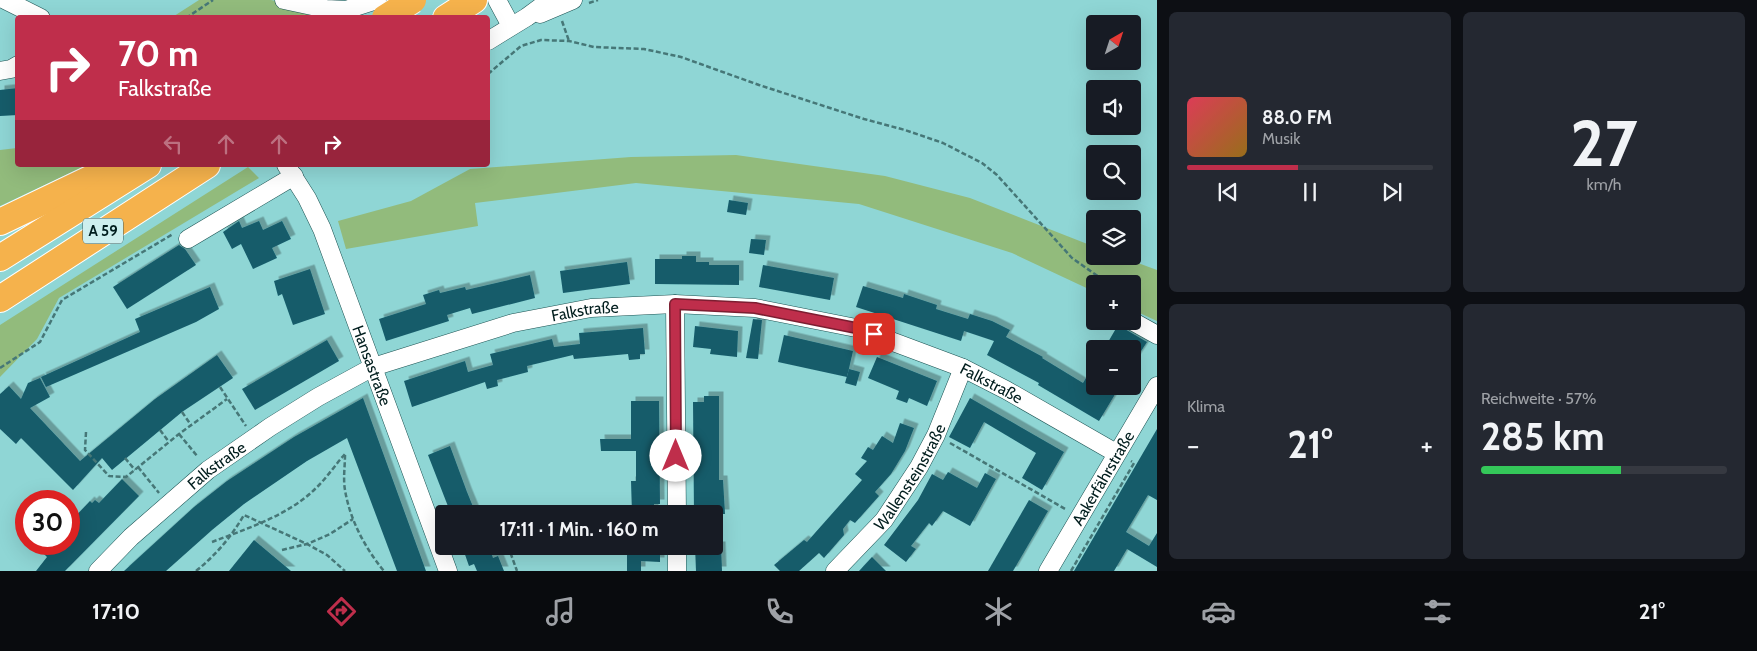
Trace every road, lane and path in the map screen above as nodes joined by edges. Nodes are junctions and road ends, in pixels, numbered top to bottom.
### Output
1 (5, 0) edge
2 (213, 0) edge
3 (284, 0) edge
4 (377, 0) edge
5 (413, 0) edge
6 (474, 0) edge
7 (496, 0) edge
8 (573, 0) edge
9 (555, 7) edge
10 (35, 15) edge
11 (190, 15) edge
12 (390, 15) edge
13 (451, 15) edge
14 (527, 18) junction
15 (511, 26) junction
16 (490, 40) edge
17 (569, 41) junction
18 (15, 67) edge
19 (0, 71) edge
20 (490, 73) edge
21 (116, 167) edge
22 (145, 167) edge
23 (204, 167) edge
24 (290, 170) edge
25 (0, 222) edge
26 (188, 239) dead end
27 (139, 254) dead end
28 (0, 258) edge
29 (1096, 275) edge
30 (0, 299) edge
31 (675, 304) junction
32 (1141, 326) edge
33 (1157, 335) edge
34 (373, 367) junction
35 (0, 368) edge
36 (963, 368) junction
37 (1157, 386) edge
38 (220, 387) dead end
39 (228, 399) junction
40 (182, 412) dead end
41 (191, 425) junction
42 (160, 430) dead end
43 (86, 432) dead end
44 (179, 434) junction
45 (936, 435) junction
46 (253, 438) junction
47 (169, 442) junction
48 (1116, 453) junction
49 (125, 458) dead end
50 (138, 467) junction
51 (135, 470) junction
52 (208, 470) junction
53 (167, 504) junction
54 (677, 505) edge
55 (1079, 517) junction
56 (353, 519) junction
57 (261, 523) junction
58 (232, 534) junction
59 (212, 542) dead end
60 (307, 544) junction
61 (282, 550) dead end
62 (512, 555) edge
63 (677, 555) edge
64 (98, 571) edge
65 (196, 571) edge
66 (345, 571) edge
67 (384, 571) edge
68 (448, 571) edge
69 (518, 571) edge
70 (677, 571) edge
71 (835, 571) edge
72 (1048, 571) edge
73 (1071, 571) edge

1 - 10 street
2 - 11 path
3 - 4 street
5 - 12 highway, bridge
6 - 13 highway
7 - 15 street
8 - 14 street
9 - 14 street
9 - 17 path
14 - 15 street
15 - 16 street
17 - 20 path
17 - 29 path
18 - 19 street
21 - 25 highway
22 - 28 highway, A 59
23 - 30 highway, A 59
24 - 26 street
24 - 34 street, Hansastraße
27 - 35 path
31 - 34 street, Falkstraße
31 - 36 street, Falkstraße
31 - 54 street
32 - 33 street
34 - 46 street, Falkstraße
34 - 68 street, Hansastraße
36 - 45 street, Wallensteinstraße
36 - 48 street, Falkstraße
37 - 48 street, Aakerfährstraße
38 - 39 path
39 - 41 path
39 - 46 path
40 - 41 path
41 - 44 path
42 - 47 path
43 - 51 path
44 - 47 path
44 - 52 path
45 - 55 path
45 - 71 street, Wallensteinstraße
46 - 52 street, Falkstraße
47 - 50 path
48 - 55 street, Aakerfährstraße
48 - 73 path
49 - 51 path
50 - 51 path
50 - 53 path
52 - 53 street, Falkstraße
53 - 64 street, Falkstraße
55 - 72 street, Aakerfährstraße
56 - 57 path
56 - 60 path
56 - 67 path
57 - 58 path
57 - 58 path
57 - 60 path
58 - 59 path
58 - 65 path
60 - 61 path
60 - 66 path
62 - 69 path
63 - 70 street

